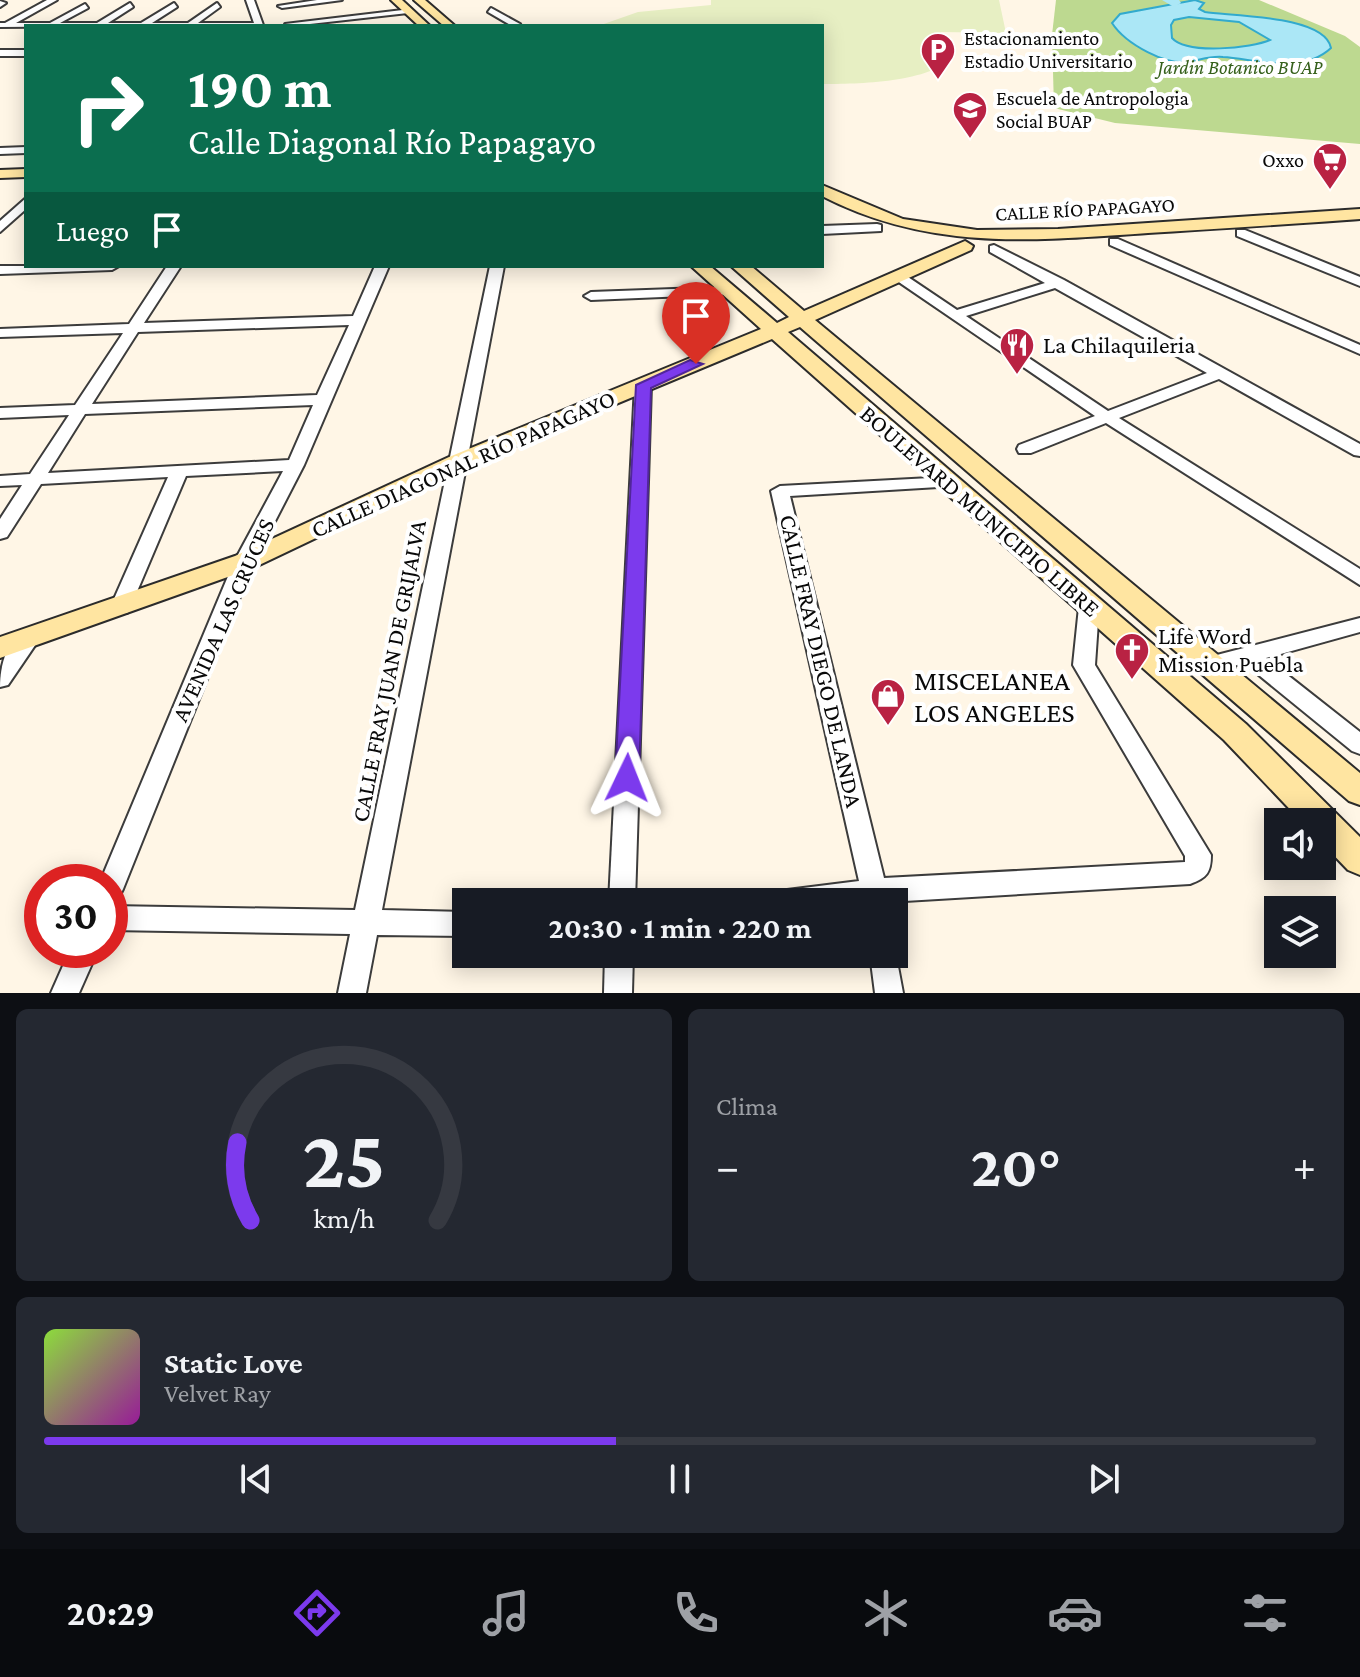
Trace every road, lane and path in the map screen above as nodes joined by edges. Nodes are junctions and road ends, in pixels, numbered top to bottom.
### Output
1 (41, 0) edge
2 (53, 0) edge
3 (250, 0) edge
4 (338, 0) edge
5 (396, 0) edge
6 (419, 0) edge
7 (130, 5) dead end
8 (174, 5) dead end
9 (217, 5) dead end
10 (85, 6) dead end
11 (282, 6) dead end
12 (491, 10) dead end
13 (408, 11) junction
14 (254, 12) junction
15 (2, 23) edge
16 (26, 24) edge
17 (53, 24) edge
18 (101, 24) edge
19 (145, 24) edge
20 (191, 24) edge
21 (237, 24) edge
22 (259, 24) edge
23 (289, 24) dead end
24 (423, 24) edge
25 (448, 24) edge
26 (514, 24) edge
27 (0, 34) edge
28 (24, 34) edge
29 (0, 53) edge
30 (24, 53) edge
31 (24, 150) edge
32 (0, 151) edge
33 (24, 163) edge
34 (0, 164) edge
35 (24, 173) edge
36 (0, 174) edge
37 (824, 191) edge
38 (824, 205) edge
39 (1360, 214) edge
40 (13, 215) edge
41 (1360, 224) edge
42 (0, 228) edge
43 (877, 228) junction
44 (824, 230) edge
45 (1241, 233) junction
46 (1114, 242) junction
47 (965, 246) junction
48 (994, 249) junction
49 (56, 268) edge
50 (173, 268) edge
51 (381, 268) edge
52 (497, 268) edge
53 (702, 268) edge
54 (742, 268) edge
55 (0, 270) edge
56 (897, 276) junction
57 (1360, 282) edge
58 (1059, 283) junction
59 (729, 291) junction
60 (591, 296) dead end
61 (956, 315) junction
62 (801, 319) junction
63 (359, 320) junction
64 (133, 328) junction
65 (774, 331) junction
66 (0, 333) edge
67 (1360, 350) edge
68 (1221, 373) junction
69 (643, 385) junction
70 (324, 400) junction
71 (80, 410) junction
72 (0, 413) edge
73 (1105, 416) junction
74 (1025, 449) dead end
75 (1360, 451) edge
76 (457, 462) junction
77 (295, 465) junction
78 (179, 471) junction
79 (35, 479) junction
80 (0, 481) edge
81 (949, 482) junction
82 (0, 533) edge
83 (244, 562) junction
84 (1360, 578) edge
85 (1089, 607) junction
86 (120, 608) junction
87 (1360, 625) edge
88 (29, 638) junction
89 (0, 648) edge
90 (1248, 655) junction
91 (1209, 665) junction
92 (0, 679) edge
93 (1360, 745) edge
94 (1360, 792) edge
95 (1360, 860) edge
96 (120, 864) edge
97 (623, 888) edge
98 (874, 888) edge
99 (908, 894) edge
100 (128, 918) edge
101 (366, 923) junction
102 (452, 924) edge
103 (76, 968) edge
104 (619, 968) edge
105 (886, 968) edge
106 (65, 993) edge
107 (352, 993) edge
108 (618, 993) edge
109 (889, 993) edge

1 - 15 street
2 - 15 street
3 - 14 street
4 - 11 street
5 - 13 main road
6 - 25 main road
7 - 18 street
8 - 19 street
9 - 20 street
10 - 17 street
12 - 26 street
13 - 23 street
13 - 24 main road
14 - 21 street
14 - 22 street
15 - 16 street
27 - 28 street
29 - 30 street
31 - 32 street
33 - 34 main road
35 - 36 main road
37 - 39 main road, CALLE RÍO PAPAGAYO
38 - 43 main road, CALLE RÍO PAPAGAYO
40 - 42 street
41 - 45 main road, CALLE RÍO PAPAGAYO
43 - 44 street
43 - 47 main road, CALLE RÍO PAPAGAYO
45 - 46 main road, CALLE RÍO PAPAGAYO
45 - 57 street
46 - 48 main road, CALLE RÍO PAPAGAYO
46 - 67 street
47 - 48 main road, CALLE RÍO PAPAGAYO
47 - 56 main road, CALLE DIAGONAL RÍO PAPAGAYO
48 - 58 street
49 - 55 street
50 - 64 street
51 - 63 street, AVENIDA LAS CRUCES
52 - 76 street, CALLE FRAY JUAN DE GRIJALVA
53 - 59 main road, BOULEVARD MUNICIPIO LIBRE
54 - 62 main road, BOULEVARD MUNICIPIO LIBRE
56 - 61 street
56 - 62 main road, CALLE DIAGONAL RÍO PAPAGAYO
58 - 61 street
58 - 68 street
59 - 60 street
59 - 65 main road, BOULEVARD MUNICIPIO LIBRE
61 - 73 street
62 - 65 main road, CALLE DIAGONAL RÍO PAPAGAYO
62 - 91 main road, BOULEVARD MUNICIPIO LIBRE
63 - 64 street
63 - 70 street, AVENIDA LAS CRUCES
64 - 66 street
64 - 71 street
65 - 69 main road, CALLE DIAGONAL RÍO PAPAGAYO
65 - 81 main road, BOULEVARD MUNICIPIO LIBRE
68 - 73 street
68 - 75 street
69 - 76 main road, CALLE DIAGONAL RÍO PAPAGAYO
69 - 97 street
70 - 71 street
70 - 77 street, AVENIDA LAS CRUCES
71 - 72 street
71 - 79 street
73 - 74 street
73 - 84 street
76 - 83 main road, CALLE DIAGONAL RÍO PAPAGAYO
76 - 101 street, CALLE FRAY JUAN DE GRIJALVA
77 - 78 street
77 - 83 street, AVENIDA LAS CRUCES
78 - 79 street
78 - 86 street
79 - 80 street
79 - 82 street
81 - 85 main road, BOULEVARD MUNICIPIO LIBRE
81 - 98 street, CALLE FRAY DIEGO DE LANDA
83 - 86 main road, CALLE DIAGONAL RÍO PAPAGAYO
83 - 96 street, AVENIDA LAS CRUCES
85 - 95 main road, BOULEVARD MUNICIPIO LIBRE
85 - 99 street
86 - 88 main road, CALLE DIAGONAL RÍO PAPAGAYO
87 - 90 street
88 - 89 main road, CALLE DIAGONAL RÍO PAPAGAYO
88 - 92 street
90 - 91 street
90 - 93 street
91 - 94 main road, BOULEVARD MUNICIPIO LIBRE
100 - 101 street
101 - 102 street
101 - 107 street, CALLE FRAY JUAN DE GRIJALVA
103 - 106 street
104 - 108 street
105 - 109 street

